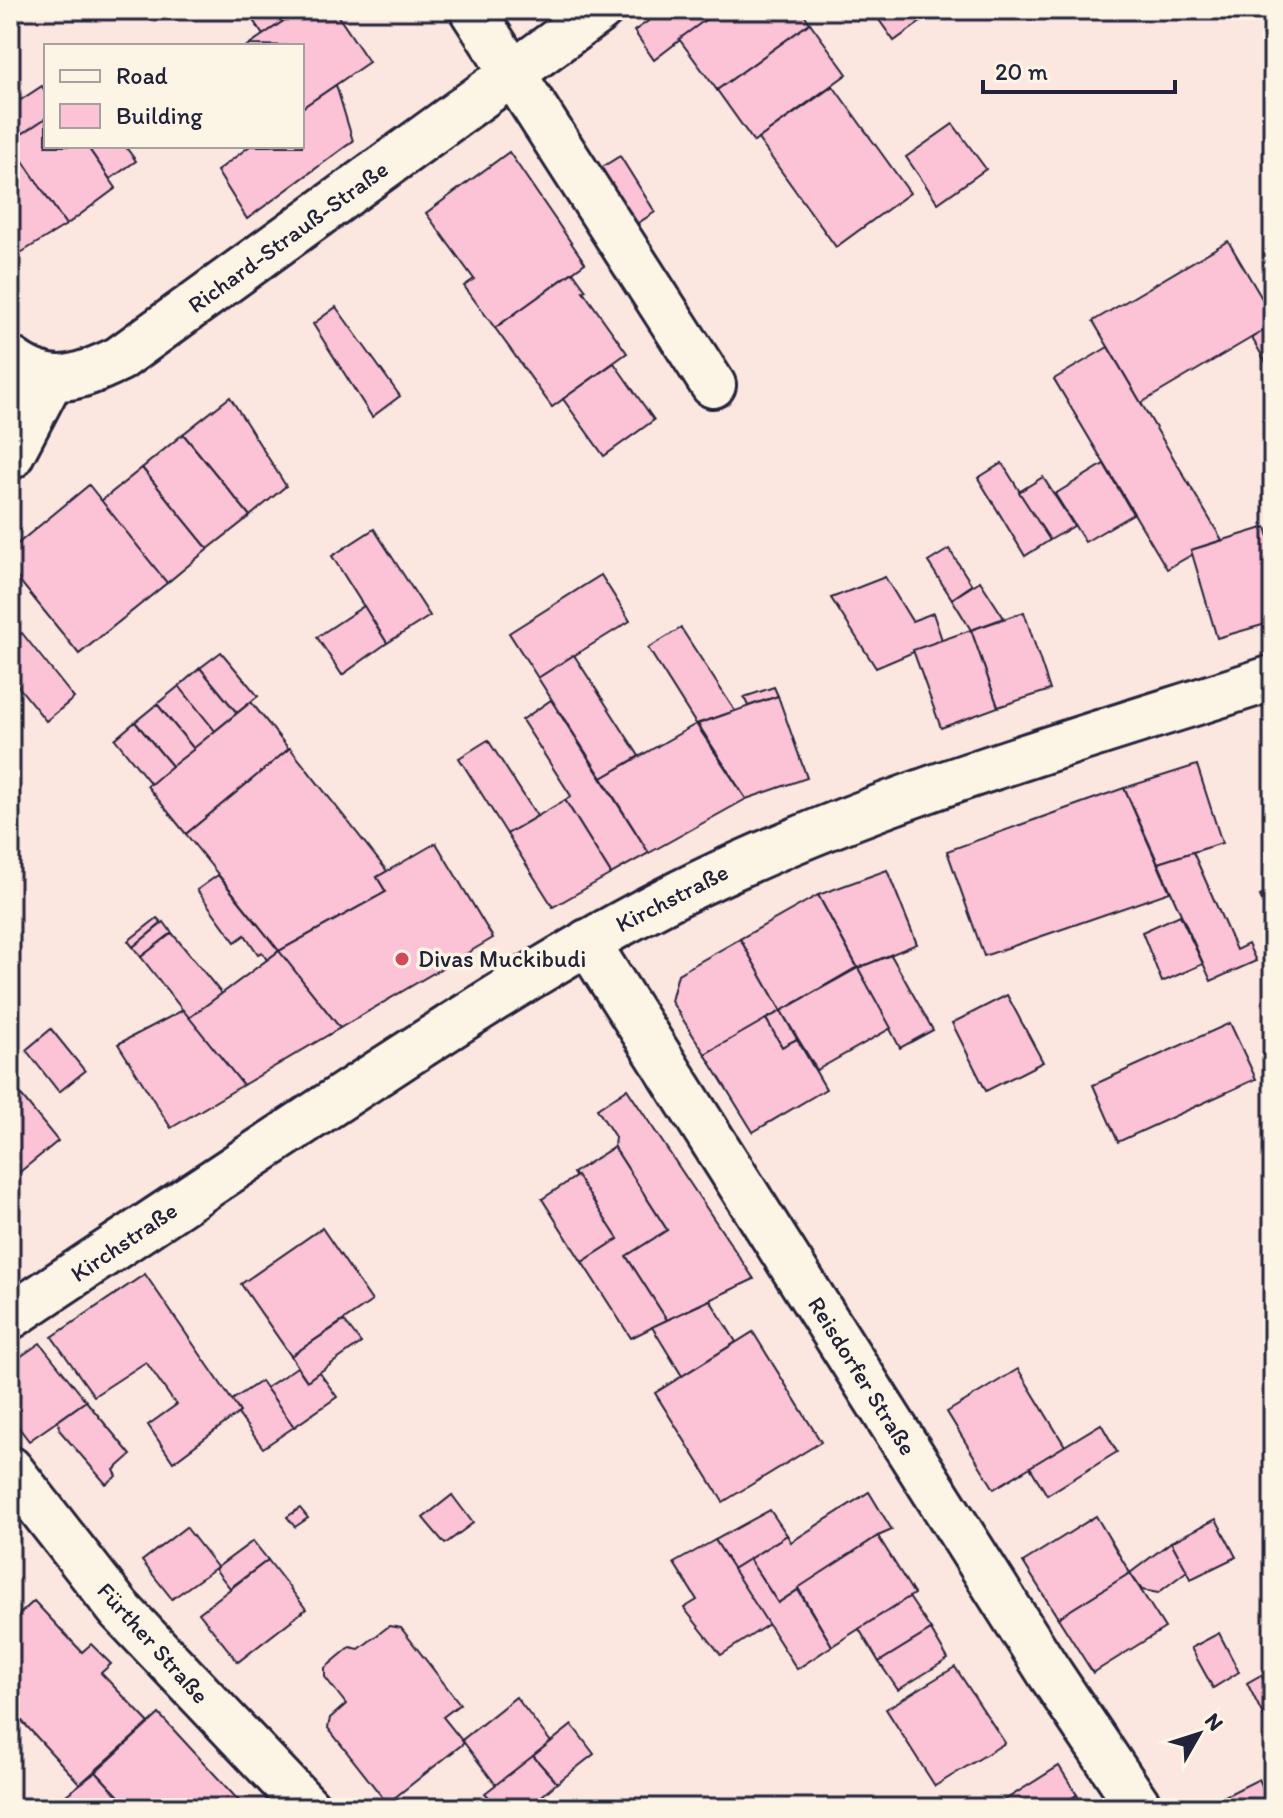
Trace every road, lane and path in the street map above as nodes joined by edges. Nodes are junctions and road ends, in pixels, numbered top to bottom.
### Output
1 (472, 10) edge
2 (600, 10) edge
3 (514, 72) junction
4 (10, 359) edge
5 (51, 379) junction
6 (713, 385) dead end
7 (10, 457) edge
8 (1273, 678) edge
9 (587, 942) junction
10 (10, 1317) edge
11 (10, 1469) edge
12 (308, 1808) edge
13 (1140, 1808) edge

1 - 3 street
2 - 3 street, Richard-Strauß-Straße
3 - 5 street, Richard-Strauß-Straße
3 - 6 street
4 - 5 street
5 - 7 street
8 - 9 street, Kirchstraße
9 - 10 street, Kirchstraße
9 - 13 street, Reisdorfer Straße
11 - 12 street, Fürther Straße

